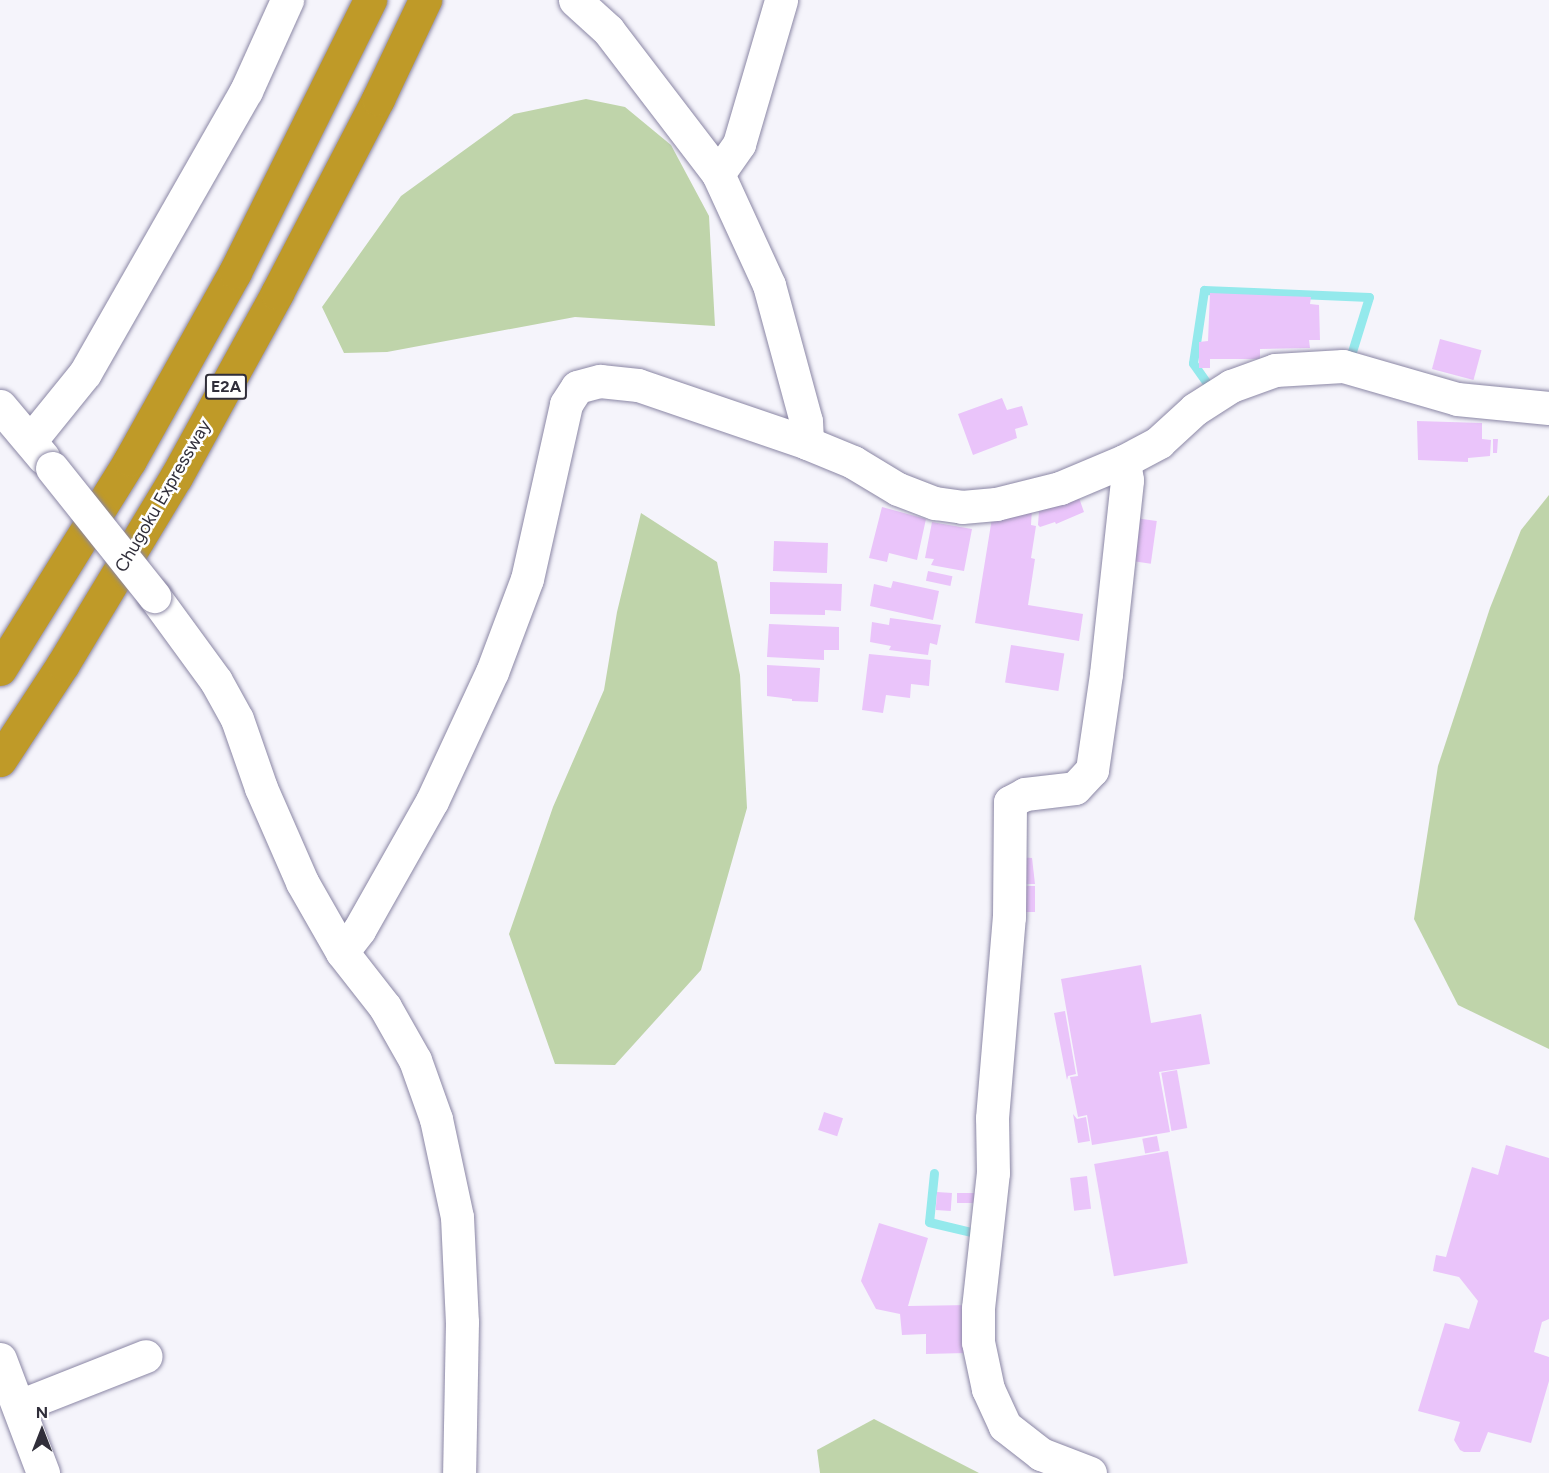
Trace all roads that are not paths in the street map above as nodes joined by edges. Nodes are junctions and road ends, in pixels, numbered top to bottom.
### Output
1 (287, 0) edge
2 (370, 0) edge
3 (425, 0) edge
4 (575, 0) edge
5 (781, 0) edge
6 (718, 174) junction
7 (0, 406) edge
8 (1549, 408) edge
9 (30, 441) junction
10 (807, 443) junction
11 (1124, 461) junction
12 (0, 669) edge
13 (0, 760) edge
14 (342, 952) junction
15 (146, 1356) dead end
16 (0, 1359) edge
17 (18, 1406) junction
18 (43, 1473) edge
19 (459, 1473) edge
20 (1089, 1473) edge

1 - 9 street
2 - 12 highway, E2A
3 - 13 highway, Chugoku Expressway / E2A
4 - 6 street
5 - 6 street
6 - 10 street
7 - 9 street
8 - 11 street
9 - 14 street, bridge
10 - 11 street
10 - 14 street
11 - 20 street
14 - 19 street
15 - 17 street
16 - 17 street
17 - 18 street

